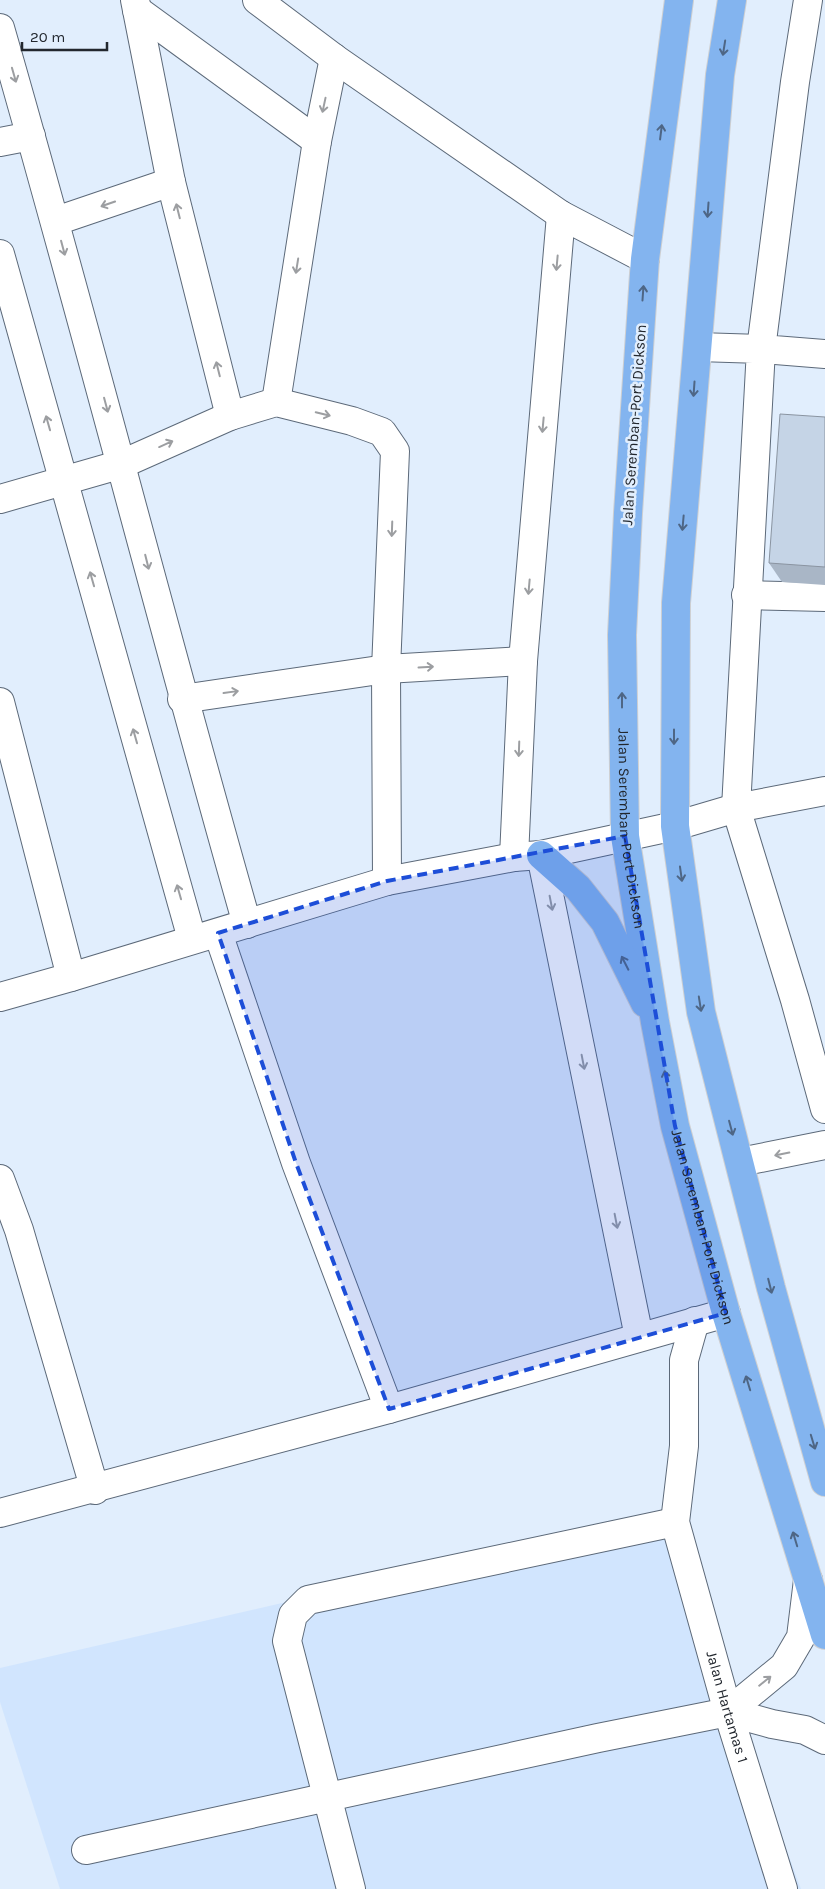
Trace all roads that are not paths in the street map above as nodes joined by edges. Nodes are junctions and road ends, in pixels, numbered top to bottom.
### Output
1 (257, 0) edge
2 (679, 0) edge
3 (732, 0) edge
4 (808, 0) edge
5 (136, 5) edge
6 (0, 28) edge
7 (334, 58) junction
8 (31, 136) junction
9 (317, 141) junction
10 (0, 142) edge
11 (171, 182) junction
12 (561, 215) junction
13 (56, 221) junction
14 (0, 254) edge
15 (645, 259) junction
16 (698, 346) junction
17 (761, 349) junction
18 (825, 354) edge
19 (276, 402) junction
20 (230, 416) junction
21 (122, 464) junction
22 (64, 480) junction
23 (0, 499) edge
24 (746, 595) junction
25 (825, 597) edge
26 (522, 661) junction
27 (386, 669) junction
28 (182, 699) junction
29 (0, 702) edge
30 (825, 791) edge
31 (736, 808) junction
32 (675, 826) junction
33 (625, 836) junction
34 (541, 855) junction
35 (514, 857) junction
36 (387, 881) junction
37 (247, 924) junction
38 (218, 933) junction
39 (192, 939) junction
40 (71, 977) junction
41 (0, 997) edge
42 (655, 1022) junction
43 (825, 1109) edge
44 (825, 1145) edge
45 (740, 1162) junction
46 (0, 1180) edge
47 (9, 1234) edge
48 (726, 1313) junction
49 (695, 1321) junction
50 (639, 1337) junction
51 (389, 1409) junction
52 (825, 1482) edge
53 (95, 1490) junction
54 (0, 1514) edge
55 (676, 1522) junction
56 (808, 1580) junction
57 (825, 1635) edge
58 (728, 1712) junction
59 (825, 1740) edge
60 (328, 1798) junction
61 (86, 1850) dead end
62 (351, 1889) edge
63 (782, 1889) edge

1 - 7 street
15 -> 2 highway, Jalan Seremban-Port Dickson
3 -> 16 highway
4 - 17 street
5 - 9 street
5 - 11 street
6 -> 8 street
7 -> 9 street
7 - 12 street
8 - 10 street
8 - 13 street
9 -> 19 street
11 -> 13 street
20 -> 11 street
12 - 15 street
12 -> 26 street
13 -> 21 street
22 -> 14 street
33 -> 15 highway, Jalan Seremban-Port Dickson
16 - 17 street
16 -> 32 highway
17 - 18 street
17 - 24 street
19 - 20 street
19 -> 27 street
21 -> 20 street
21 - 22 street
21 -> 28 street
22 - 23 street
39 -> 22 street
24 - 25 street
24 - 31 street
27 -> 26 street
26 -> 35 street
28 -> 27 street
27 - 36 street
28 - 37 street
29 - 40 street
30 - 31 street
31 - 32 street
31 - 43 street
32 - 33 street
32 -> 45 highway
33 - 34 street
33 - 42 highway, Jalan Seremban-Port Dickson
34 - 35 street
42 -> 34 highway
34 -> 50 street
35 - 36 street
36 - 37 street
37 - 38 street
38 - 39 street
38 - 51 street
39 - 40 street
40 - 41 street
48 -> 42 highway, Jalan Seremban-Port Dickson
44 -> 45 street
45 -> 52 highway
46 - 47 street
47 - 53 street
48 - 49 street
56 -> 48 highway, Jalan Seremban-Port Dickson
49 - 50 street
49 - 55 street
50 - 51 street
51 - 53 street
53 - 54 street
55 - 58 street, Jalan Hartamas 1
55 - 60 street
56 - 57 highway, Jalan Seremban-Port Dickson
58 -> 56 street
58 - 59 street
58 - 60 street
58 - 63 street, Jalan Hartamas 1
60 - 61 street
60 - 62 street

